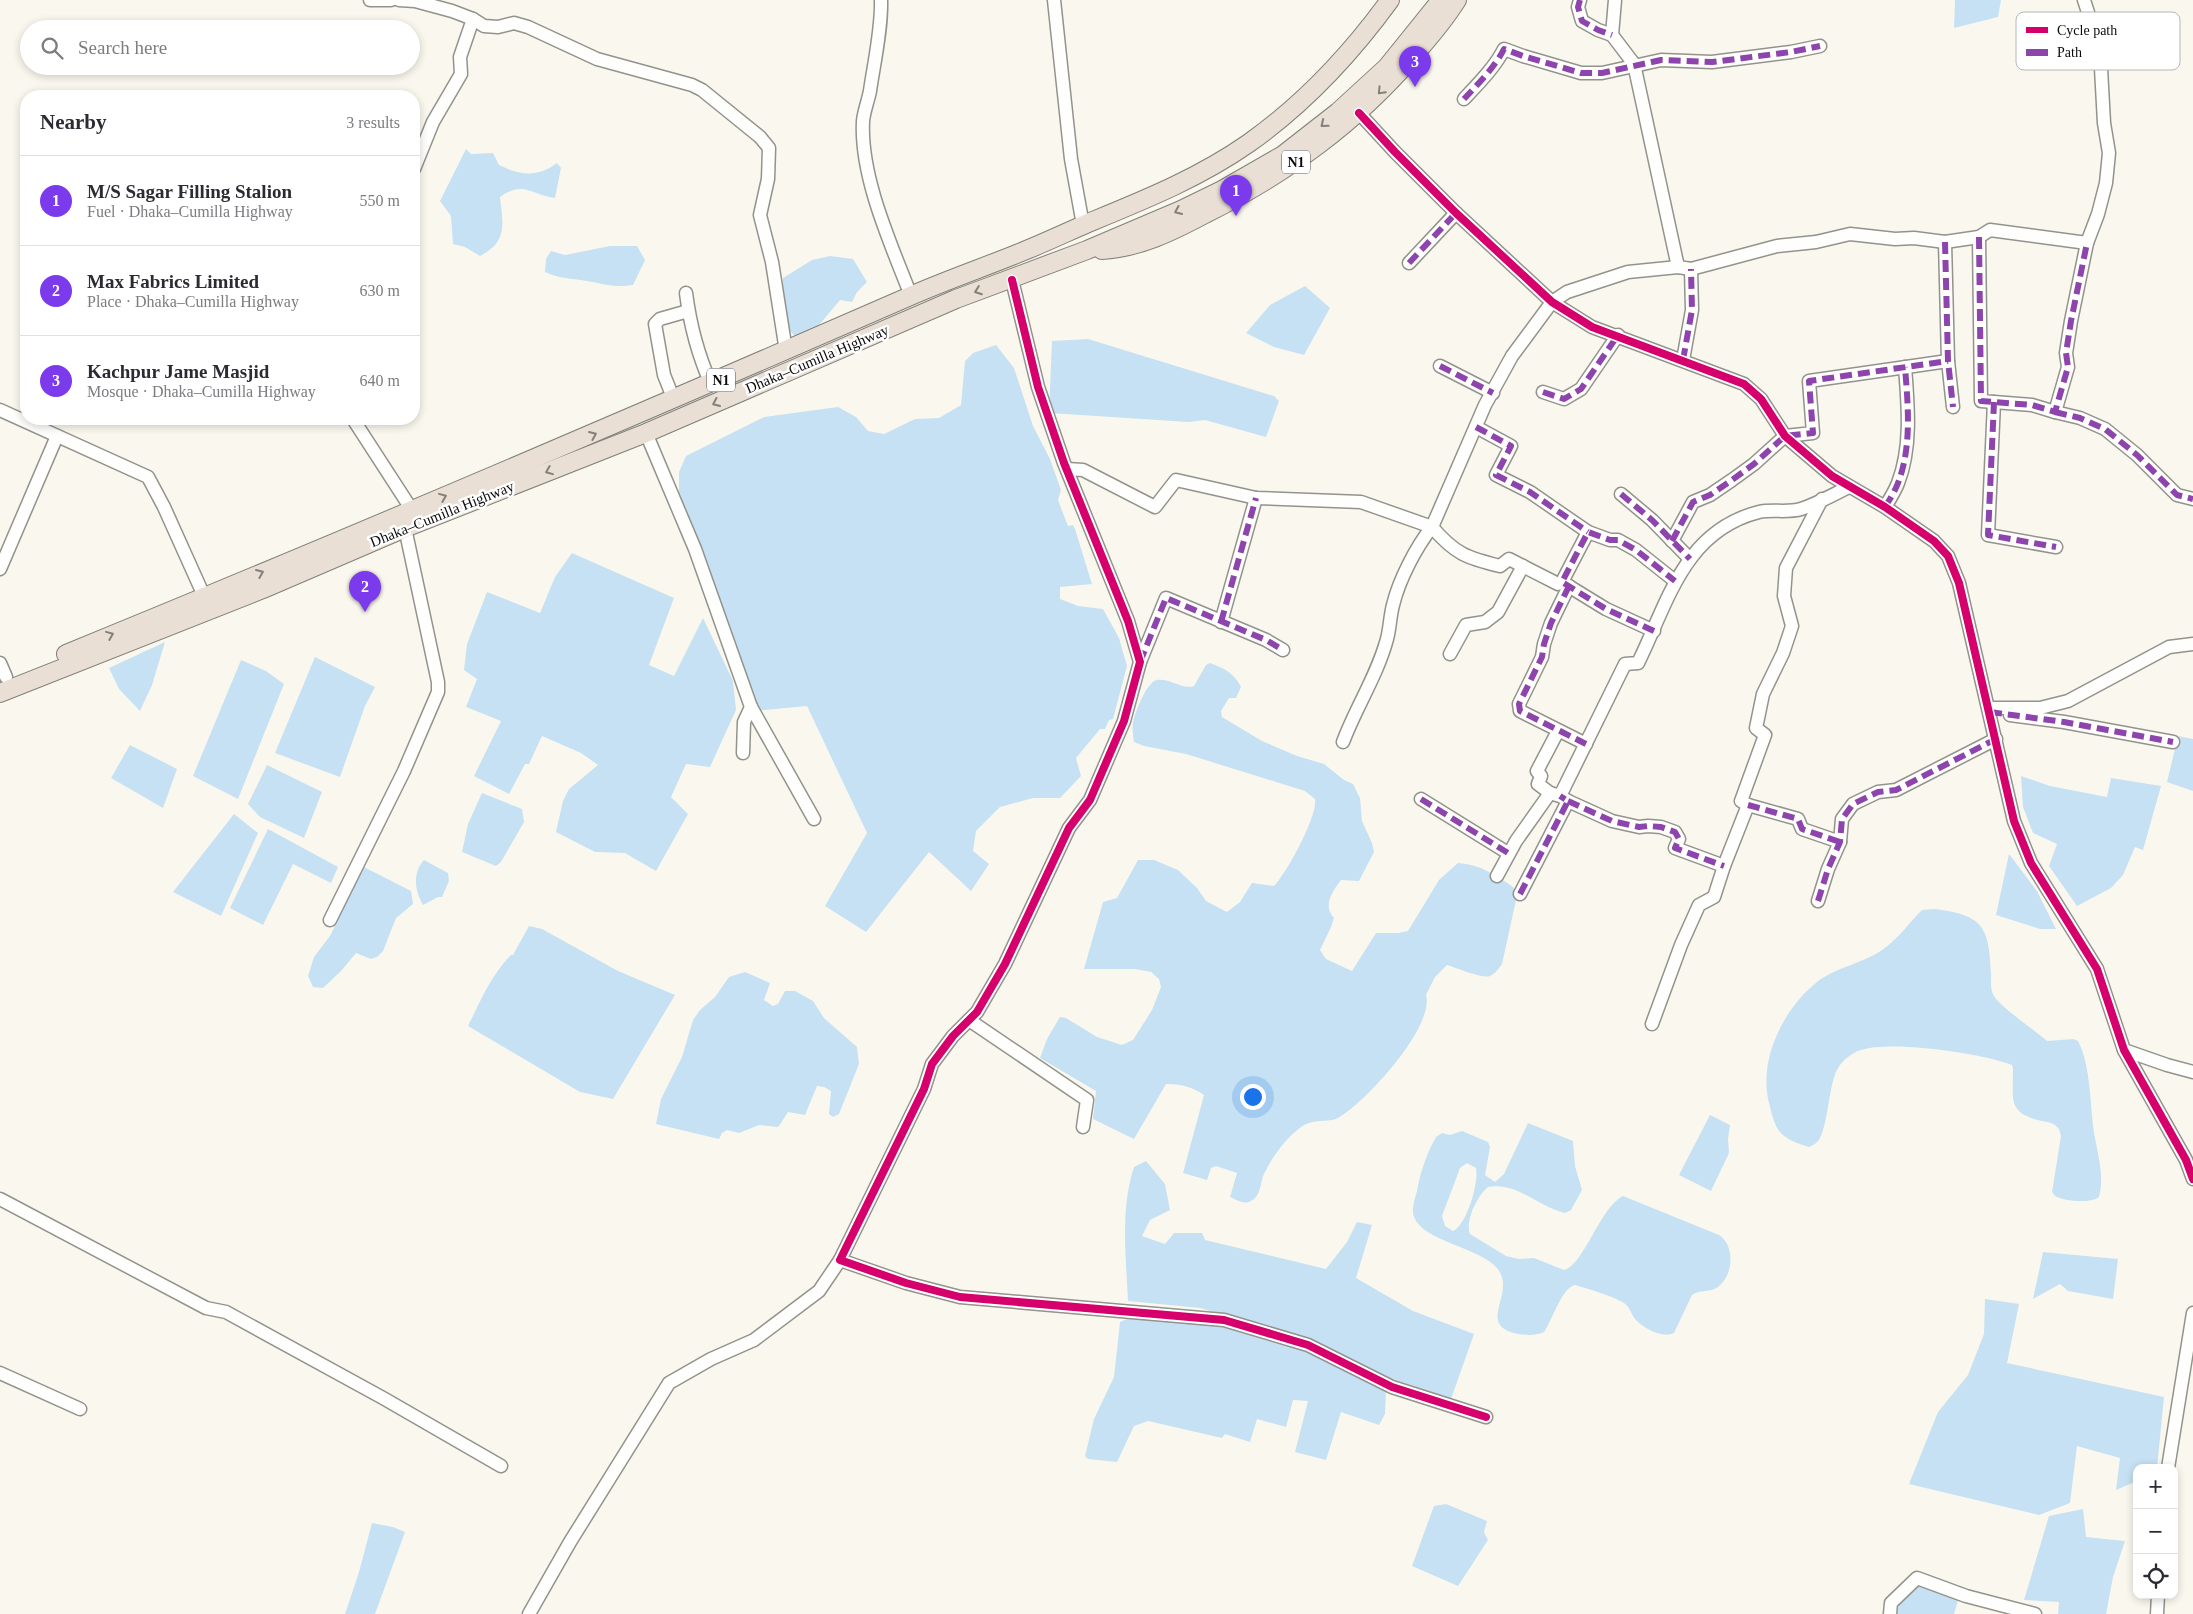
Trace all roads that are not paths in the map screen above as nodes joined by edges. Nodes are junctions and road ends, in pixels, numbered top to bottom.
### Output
1 (370, 0) edge
2 (391, 0) edge
3 (399, 0) edge
4 (881, 0) edge
5 (1054, 0) edge
6 (1390, 0) edge
7 (1441, 0) edge
8 (1457, 0) edge
9 (1580, 0) edge
10 (1615, 0) edge
11 (2084, 0) edge
12 (2088, 12) edge
13 (473, 19) junction
14 (1612, 35) junction
15 (1820, 46) dead end
16 (1634, 64) junction
17 (2101, 70) edge
18 (1464, 99) dead end
19 (1359, 113) junction
20 (420, 154) edge
21 (1456, 213) junction
22 (1083, 225) junction
23 (1979, 237) junction
24 (1945, 242) junction
25 (2087, 243) junction
26 (1087, 250) junction
27 (1409, 263) dead end
28 (1684, 268) junction
29 (1012, 280) junction
30 (686, 293) dead end
31 (911, 296) junction
32 (1552, 302) junction
33 (688, 311) junction
34 (1618, 336) junction
35 (786, 351) junction
36 (1683, 360) junction
37 (1948, 361) junction
38 (1440, 366) dead end
39 (1905, 367) junction
40 (711, 384) junction
41 (1543, 392) dead end
42 (1493, 393) junction
43 (674, 400) junction
44 (1994, 402) junction
45 (1953, 407) dead end
46 (0, 410) edge
47 (2055, 412) junction
48 (20, 419) edge
49 (33, 425) edge
50 (357, 425) edge
51 (1476, 427) junction
52 (646, 433) junction
53 (57, 436) junction
54 (1785, 436) junction
55 (1067, 469) junction
56 (1849, 486) junction
57 (1621, 494) dead end
58 (1256, 498) junction
59 (1822, 499) junction
60 (2193, 499) edge
61 (1885, 507) junction
62 (412, 510) junction
63 (1432, 527) junction
64 (405, 528) junction
65 (1588, 532) junction
66 (1672, 541) junction
67 (2056, 547) dead end
68 (1690, 560) junction
69 (1523, 566) junction
70 (0, 569) edge
71 (1675, 581) junction
72 (1566, 584) junction
73 (204, 596) junction
74 (1221, 622) junction
75 (1654, 631) junction
76 (2193, 644) edge
77 (1284, 650) dead end
78 (1450, 654) dead end
79 (69, 658) junction
80 (1140, 662) junction
81 (1, 678) edge
82 (751, 707) junction
83 (1989, 710) junction
84 (1558, 731) junction
85 (1996, 739) junction
86 (1343, 742) dead end
87 (2173, 742) dead end
88 (1586, 744) junction
89 (743, 753) dead end
90 (1559, 797) junction
91 (1421, 799) dead end
92 (1748, 805) junction
93 (814, 819) dead end
94 (1840, 842) junction
95 (1508, 853) junction
96 (1724, 866) junction
97 (1497, 876) dead end
98 (1520, 894) dead end
99 (1818, 901) dead end
100 (330, 920) dead end
101 (969, 1020) junction
102 (1652, 1024) dead end
103 (2124, 1050) junction
104 (2193, 1072) edge
105 (1083, 1127) dead end
106 (2193, 1179) edge
107 (0, 1199) edge
108 (840, 1260) junction
109 (2193, 1313) edge
110 (0, 1373) edge
111 (80, 1409) dead end
112 (1486, 1417) dead end
113 (2169, 1464) edge
114 (501, 1466) dead end
115 (2158, 1599) edge
116 (528, 1614) edge
117 (1890, 1614) edge
118 (2035, 1614) edge
119 (2157, 1614) edge

1 - 2 street
3 - 13 street
4 - 31 street
5 - 22 street
6 - 22 highway, Dhaka–Cumilla Highway / N1
7 -> 26 highway, Dhaka–Cumilla Highway / N1
8 -> 19 highway, N1
9 - 14 street
10 - 14 street
11 - 12 street
13 - 20 street
13 - 35 street
14 - 16 street
15 - 16 street
16 - 18 street
16 - 28 street
17 - 25 street
19 - 21 street
19 - 26 highway, N1
21 - 27 street
21 - 32 street
22 - 31 highway, Dhaka–Cumilla Highway / N1
23 - 24 street
23 - 25 street
23 - 44 street
24 - 28 street
24 - 37 street
25 - 47 street
26 - 29 highway, Dhaka–Cumilla Highway / N1
28 - 32 street
28 - 36 street
29 -> 52 highway, Dhaka–Cumilla Highway / N1
29 - 55 street
30 - 33 street
31 - 35 highway, Dhaka–Cumilla Highway / N1
32 - 34 street
32 - 42 street
33 - 40 street
33 - 43 street
34 - 36 street
34 - 41 street
35 - 40 highway, Dhaka–Cumilla Highway / N1
36 - 54 street
37 - 39 street
37 - 45 street
38 - 42 street
39 - 54 street
39 - 61 street
40 - 43 highway, Dhaka–Cumilla Highway / N1
42 - 51 street
62 -> 43 highway, Dhaka–Cumilla Highway / N1
44 - 47 street
44 - 67 street
46 - 48 street
47 - 60 street
49 - 53 street
50 - 62 street
51 - 63 street
51 - 65 street
52 -> 64 highway, Dhaka–Cumilla Highway / N1
52 - 82 street
53 - 70 street
53 - 73 street
54 - 56 street
54 - 66 street
55 - 58 street
55 - 80 street
56 - 59 street
56 - 61 street
57 - 66 street
58 - 63 street
58 - 74 street
59 - 68 street
59 - 92 street
61 - 83 street
73 -> 62 highway, Dhaka–Cumilla Highway / N1
63 - 69 street
63 - 86 street
64 - 79 highway, Dhaka–Cumilla Highway / N1
64 - 100 street
65 - 71 street
65 - 72 street
66 - 68 street
68 - 71 street
69 - 72 street
69 - 78 street
71 - 75 street
72 - 75 street
72 - 84 street
79 -> 73 highway, Dhaka–Cumilla Highway / N1
74 - 77 street
74 - 80 street
75 - 88 street
76 - 83 street
79 - 81 highway, Dhaka–Cumilla Highway / N1
80 - 101 street
82 - 89 street
82 - 93 street
83 - 85 street
83 - 87 street
84 - 88 street
84 - 90 street
85 - 94 street
85 - 103 street
88 - 90 street
90 - 95 street
90 - 96 street
90 - 98 street
91 - 95 street
92 - 94 street
92 - 96 street
94 - 99 street
95 - 97 street
96 - 102 street
101 - 105 street
101 - 108 street
103 - 104 street
103 - 106 street
107 - 114 street
108 - 112 street
108 - 116 street
109 - 113 street
110 - 111 street
115 - 119 street
117 - 118 street

